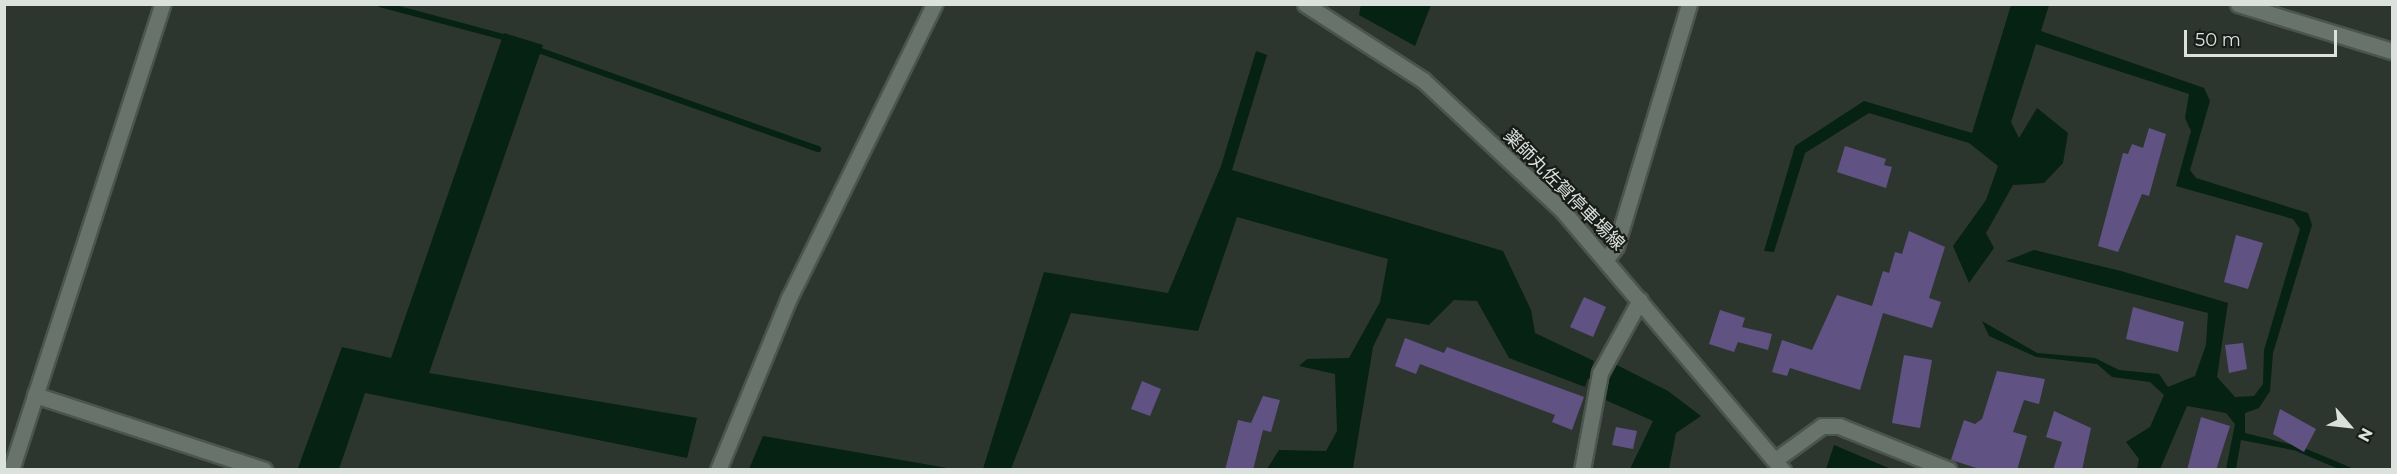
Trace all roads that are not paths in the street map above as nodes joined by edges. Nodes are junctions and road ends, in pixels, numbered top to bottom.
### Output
1 (162, 4) edge
2 (934, 4) edge
3 (1305, 4) edge
4 (1689, 4) edge
5 (2238, 4) edge
6 (2392, 51) edge
7 (1605, 259) junction
8 (1640, 300) junction
9 (35, 395) junction
10 (1779, 465) edge
11 (11, 470) edge
12 (264, 470) edge
13 (718, 470) edge
14 (1582, 470) edge
15 (1949, 470) edge

1 - 9 street
2 - 13 street
3 - 7 street, 薬師丸佐賀停車場線
4 - 7 street
5 - 6 street
7 - 8 street, 薬師丸佐賀停車場線
8 - 10 street, 薬師丸佐賀停車場線
8 - 14 street
9 - 11 street
9 - 12 street
10 - 15 street

